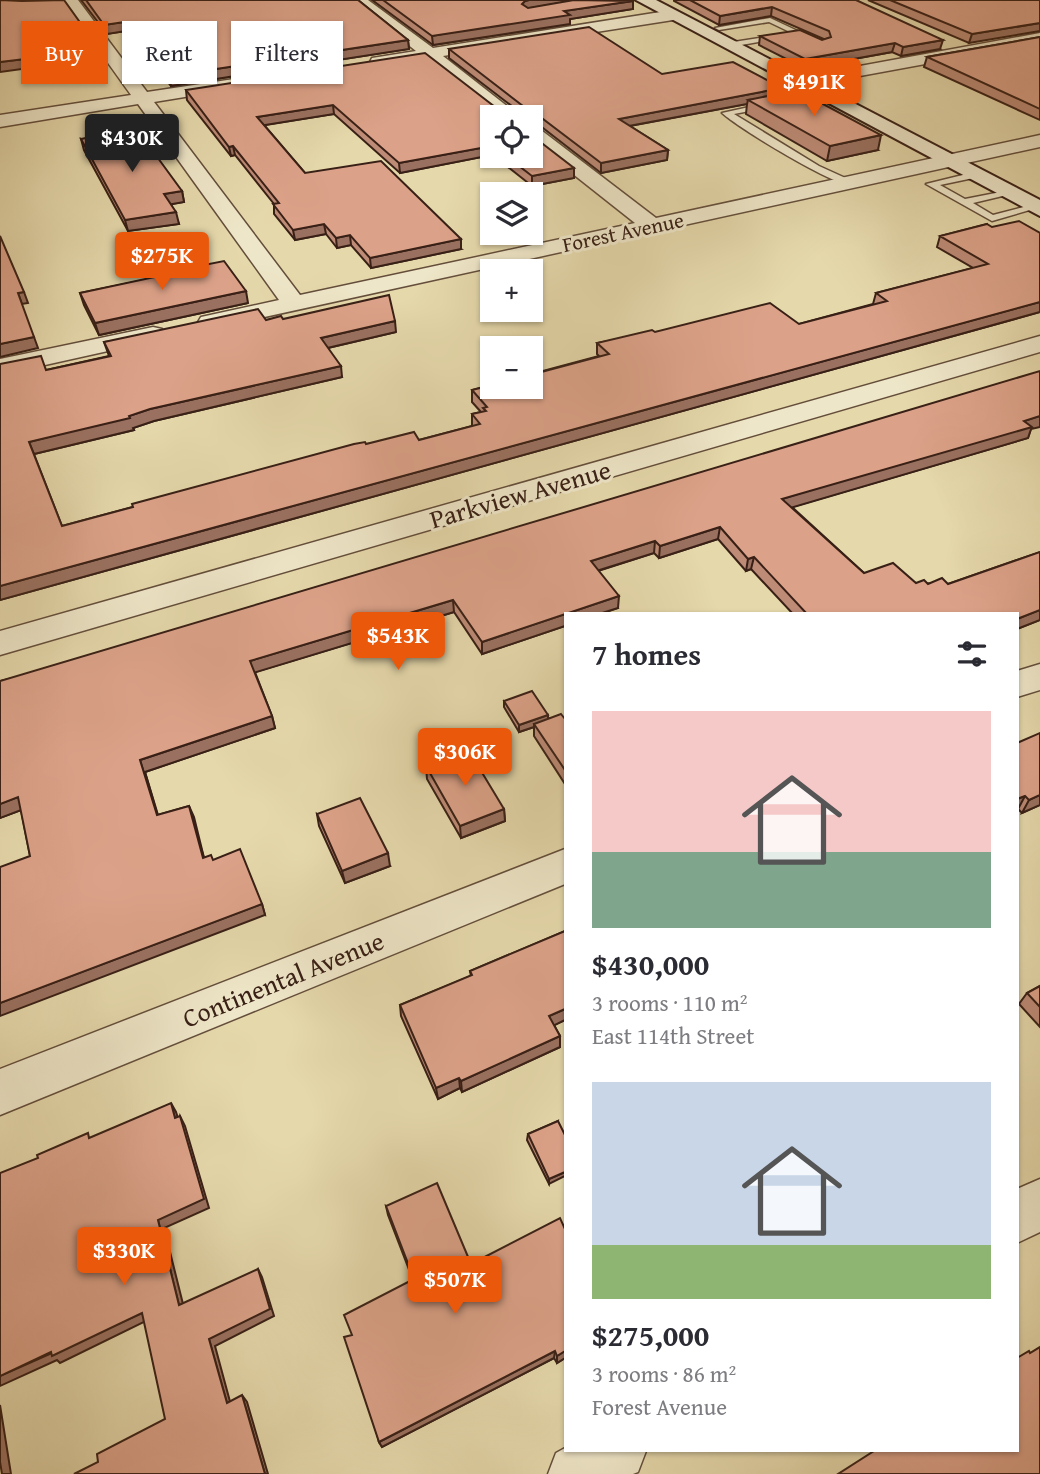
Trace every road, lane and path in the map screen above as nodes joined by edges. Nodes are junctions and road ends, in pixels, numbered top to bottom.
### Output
1 (70, 0) edge
2 (359, 0) edge
3 (644, 0) edge
4 (63, 1) edge
5 (673, 15) junction
6 (719, 28) edge
7 (800, 34) junction
8 (1040, 38) edge
9 (811, 39) edge
10 (944, 42) edge
11 (730, 45) junction
12 (966, 51) junction
13 (429, 54) junction
14 (359, 65) edge
15 (800, 82) junction
16 (234, 84) edge
17 (823, 94) junction
18 (144, 98) junction
19 (496, 105) edge
20 (0, 121) edge
21 (543, 141) edge
22 (1040, 141) edge
23 (948, 161) junction
24 (906, 170) junction
25 (975, 174) junction
26 (849, 183) junction
27 (931, 184) junction
28 (1008, 192) junction
29 (964, 202) junction
30 (1038, 208) edge
31 (653, 226) junction
32 (293, 303) junction
33 (1040, 344) edge
34 (0, 367) edge
35 (0, 643) edge
36 (1040, 676) edge
37 (1019, 684) edge
38 (564, 866) edge
39 (0, 1091) edge
40 (1040, 1204) edge
41 (1019, 1216) edge
42 (615, 1452) edge
43 (577, 1474) edge

1 - 4 lane
1 - 18 street
2 - 13 street
3 - 5 main road
5 - 11 main road
5 - 13 street
6 - 7 lane
7 - 9 lane
7 - 11 lane
8 - 12 street
10 - 12 street
11 - 15 main road
12 - 15 street
13 - 14 street
13 - 19 street
15 - 17 main road
16 - 18 street
17 - 23 main road
17 - 26 lane
18 - 20 street
18 - 32 street
21 - 31 street
22 - 23 street, Forest Avenue
23 - 24 street, Forest Avenue
23 - 25 main road
24 - 26 street, Forest Avenue
24 - 27 lane
25 - 27 lane
25 - 28 main road
26 - 31 street, Forest Avenue
27 - 29 lane
28 - 29 lane
28 - 30 main road
29 - 30 lane
31 - 32 street, Forest Avenue
32 - 34 street, Forest Avenue
33 - 35 street, Parkview Avenue
36 - 37 street
38 - 39 street, Continental Avenue
40 - 41 street
42 - 43 street

